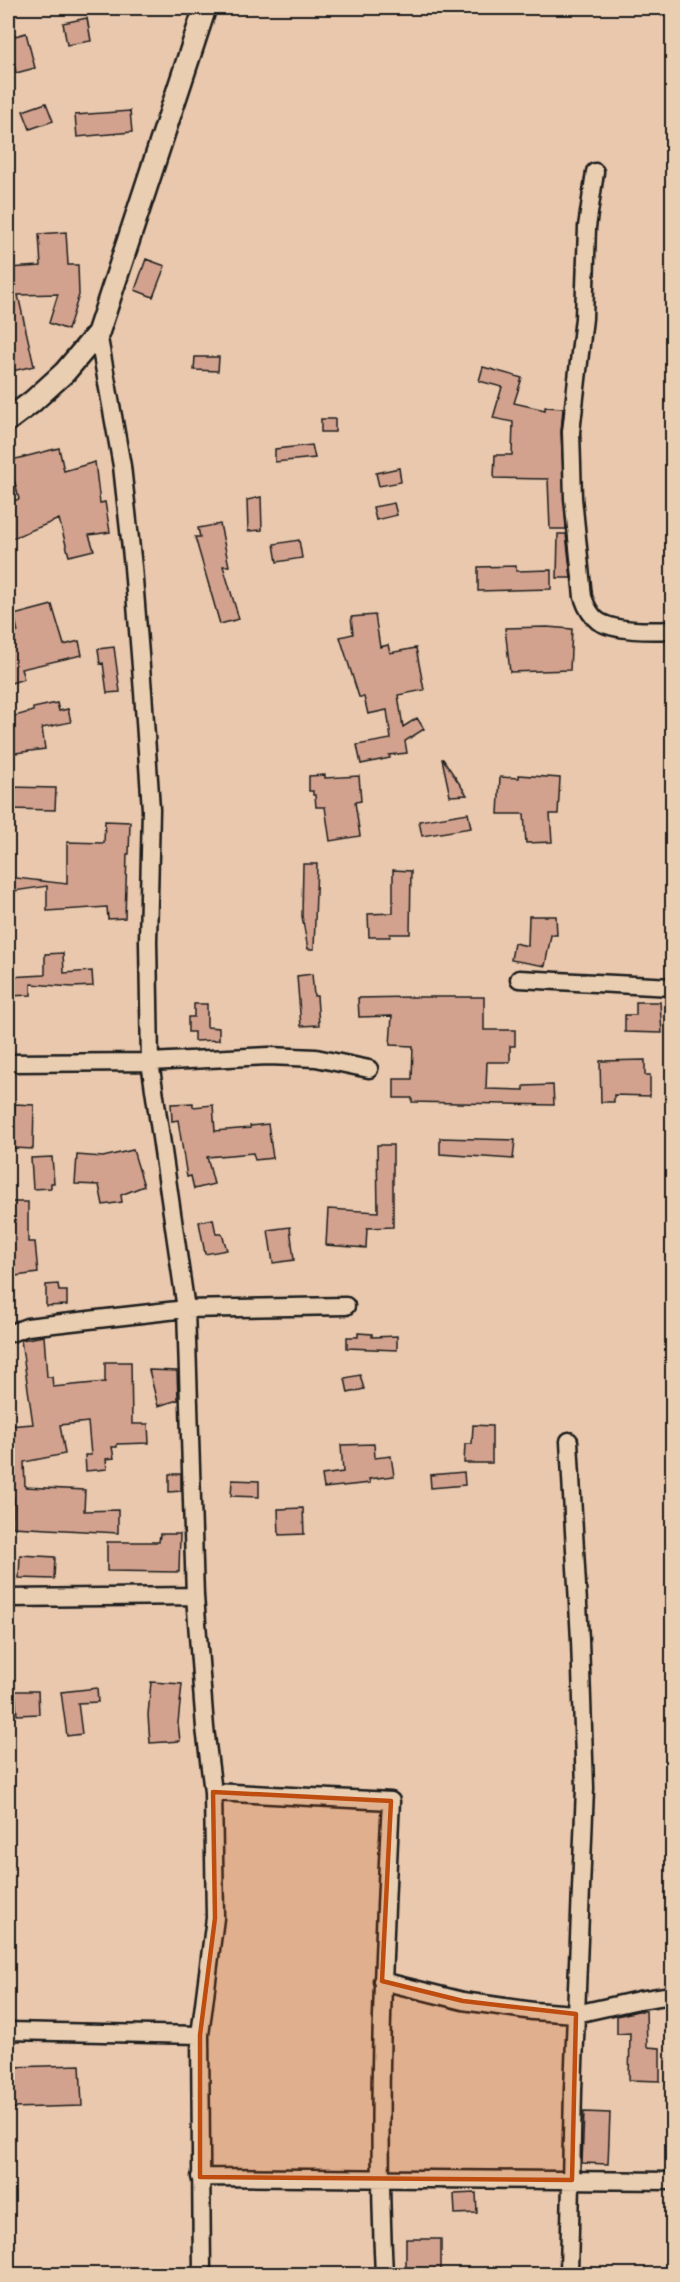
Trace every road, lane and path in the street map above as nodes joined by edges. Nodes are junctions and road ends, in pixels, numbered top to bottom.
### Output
1 (205, 8) edge
2 (595, 172) dead end
3 (98, 333) junction
4 (8, 420) edge
5 (672, 630) edge
6 (519, 979) dead end
7 (672, 987) edge
8 (150, 1062) junction
9 (8, 1063) edge
10 (369, 1069) dead end
11 (346, 1306) dead end
12 (186, 1309) junction
13 (8, 1334) edge
14 (568, 1442) dead end
15 (195, 1596) junction
16 (8, 1598) edge
17 (213, 1792) junction
18 (382, 1981) junction
19 (672, 1995) edge
20 (576, 2014) junction
21 (8, 2031) edge
22 (200, 2035) junction
23 (200, 2177) junction
24 (380, 2180) junction
25 (572, 2180) junction
26 (672, 2181) edge
27 (202, 2274) edge
28 (384, 2274) edge
29 (569, 2274) edge

1 - 3 street
2 - 5 street
3 - 4 street
3 - 8 street
6 - 7 street
8 - 9 street
8 - 10 street
8 - 12 street
11 - 12 street
12 - 13 street
12 - 15 street
14 - 20 street
15 - 16 street
15 - 17 street
17 - 18 street
17 - 22 street
18 - 20 street
18 - 24 street
19 - 20 street
20 - 25 street
21 - 22 street
22 - 23 street
23 - 24 street
23 - 27 street
24 - 25 street
24 - 28 street
25 - 26 street
25 - 29 street

